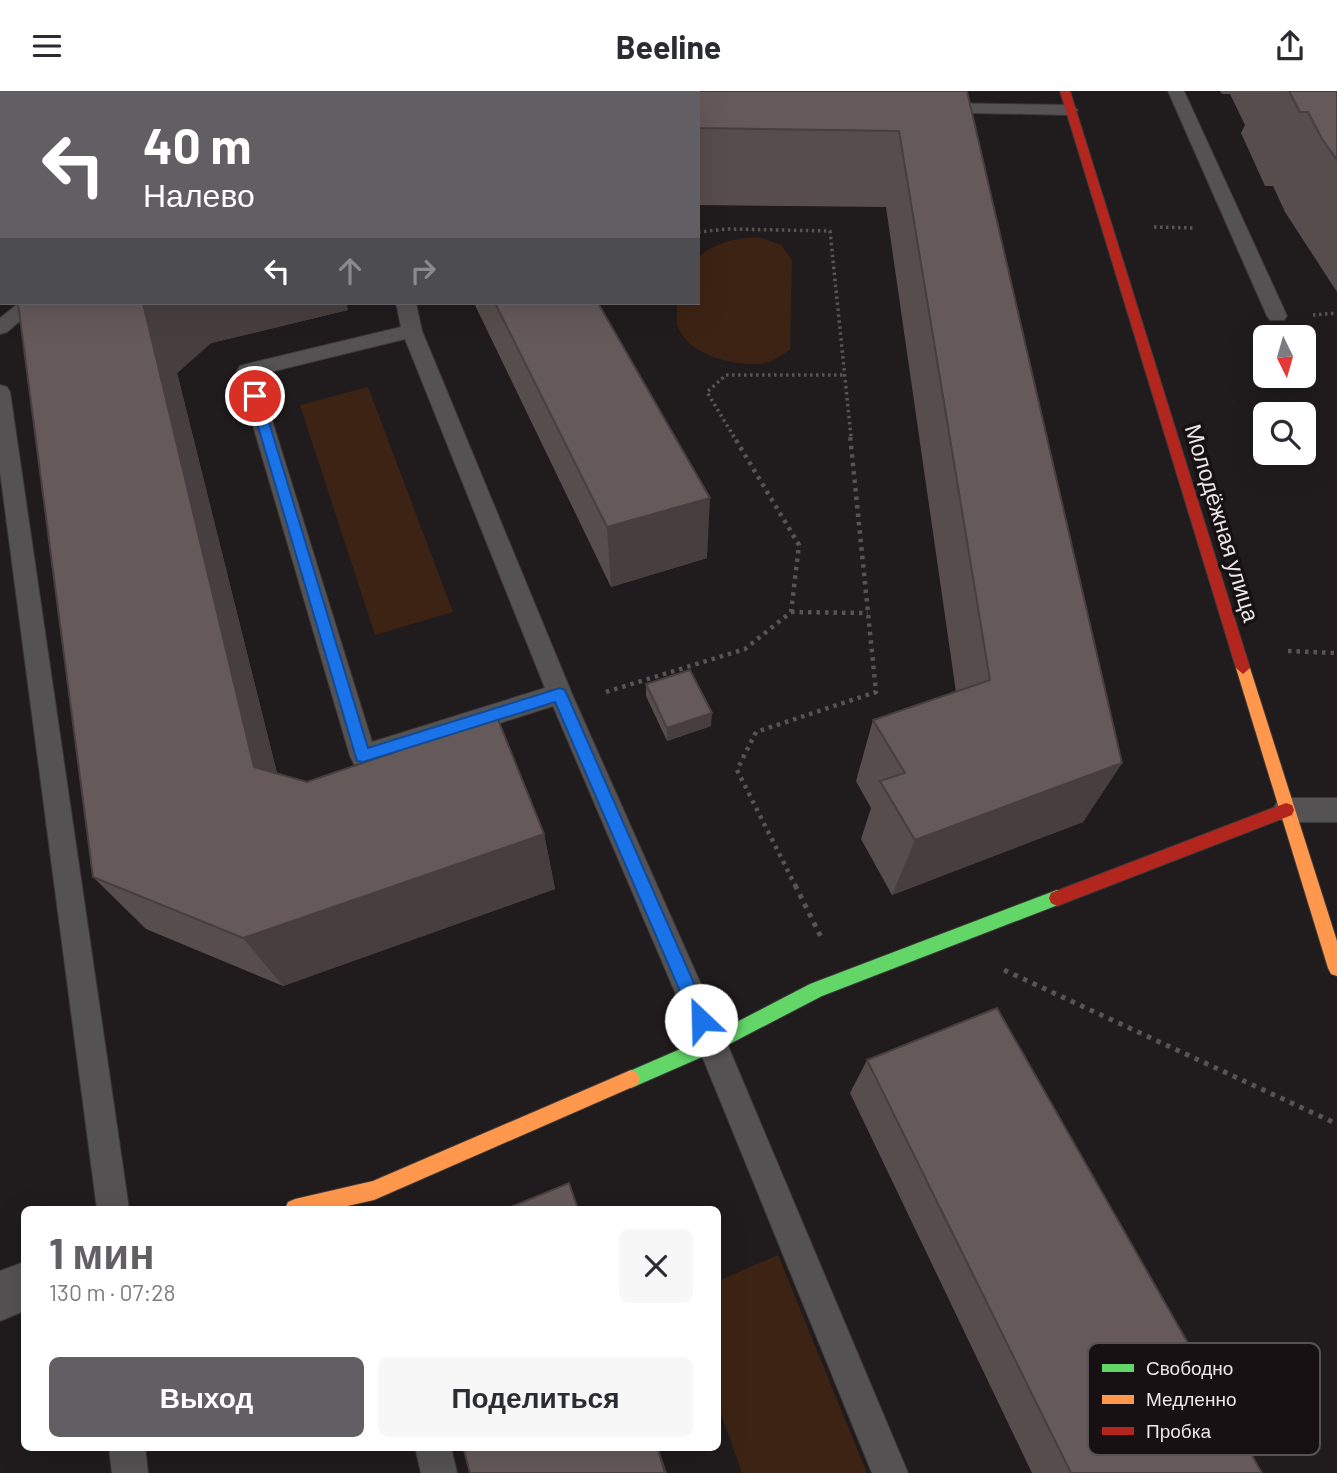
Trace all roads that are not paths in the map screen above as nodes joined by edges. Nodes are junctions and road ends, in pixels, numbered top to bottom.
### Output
1 (1065, 91) edge
2 (1176, 91) edge
3 (925, 108) edge
4 (1070, 110) junction
5 (29, 305) edge
6 (406, 305) edge
7 (1277, 316) dead end
8 (0, 328) edge
9 (412, 331) junction
10 (0, 392) edge
11 (562, 700) junction
12 (1286, 810) junction
13 (1337, 810) edge
14 (1337, 968) edge
15 (712, 1044) junction
16 (376, 1200) edge
17 (113, 1206) edge
18 (322, 1206) edge
19 (21, 1288) edge
20 (0, 1296) edge
21 (127, 1451) edge
22 (434, 1451) edge
23 (130, 1473) edge
24 (439, 1473) edge
25 (890, 1473) edge

1 - 4 street, Молодёжная улица
2 - 7 lane
3 - 4 lane
4 - 12 street, Молодёжная улица
5 - 8 lane
6 - 9 lane
9 - 11 lane
9 - 11 lane
10 - 17 lane
11 - 15 lane
12 - 13 lane
12 - 14 street, Молодёжная улица
12 - 15 street
15 - 16 street
15 - 25 lane
16 - 18 street
19 - 20 street
21 - 23 lane
22 - 24 lane

